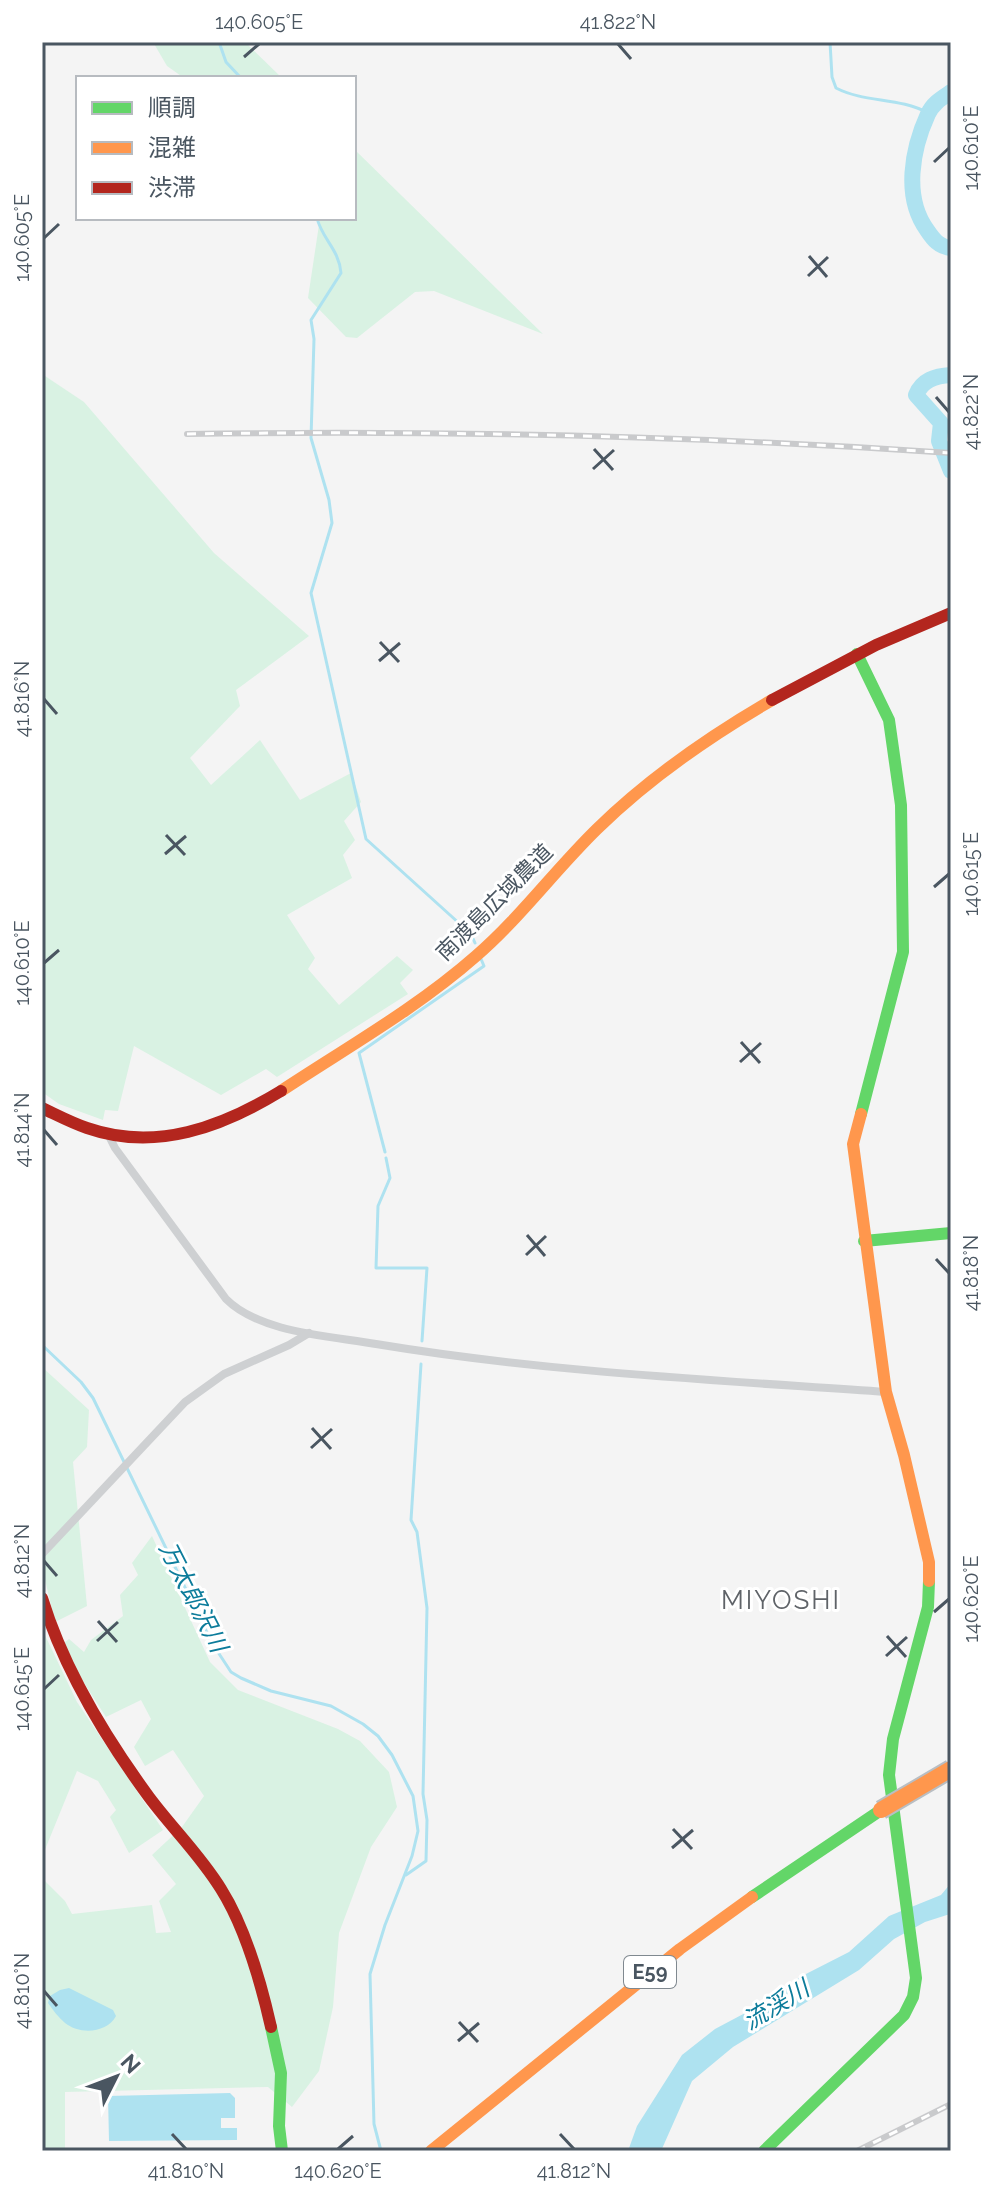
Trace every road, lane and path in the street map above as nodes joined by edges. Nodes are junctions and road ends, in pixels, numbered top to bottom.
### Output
1 (947, 614) edge
2 (857, 654) junction
3 (42, 1108) edge
4 (108, 1134) junction
5 (951, 1233) edge
6 (864, 1241) junction
7 (309, 1333) junction
8 (886, 1392) junction
9 (42, 1554) edge
10 (42, 1598) edge
11 (951, 1769) edge
12 (282, 2151) edge
13 (431, 2151) edge
14 (764, 2151) edge

1 - 2 main road, 南渡島広域農道
2 - 4 main road, 南渡島広域農道
2 - 6 main road
3 - 4 main road, 南渡島広域農道
4 - 7 street
5 - 6 main road
6 - 8 main road
7 - 8 street
7 - 9 street
8 - 14 main road
10 - 12 main road
11 - 13 main road, E59, bridge

